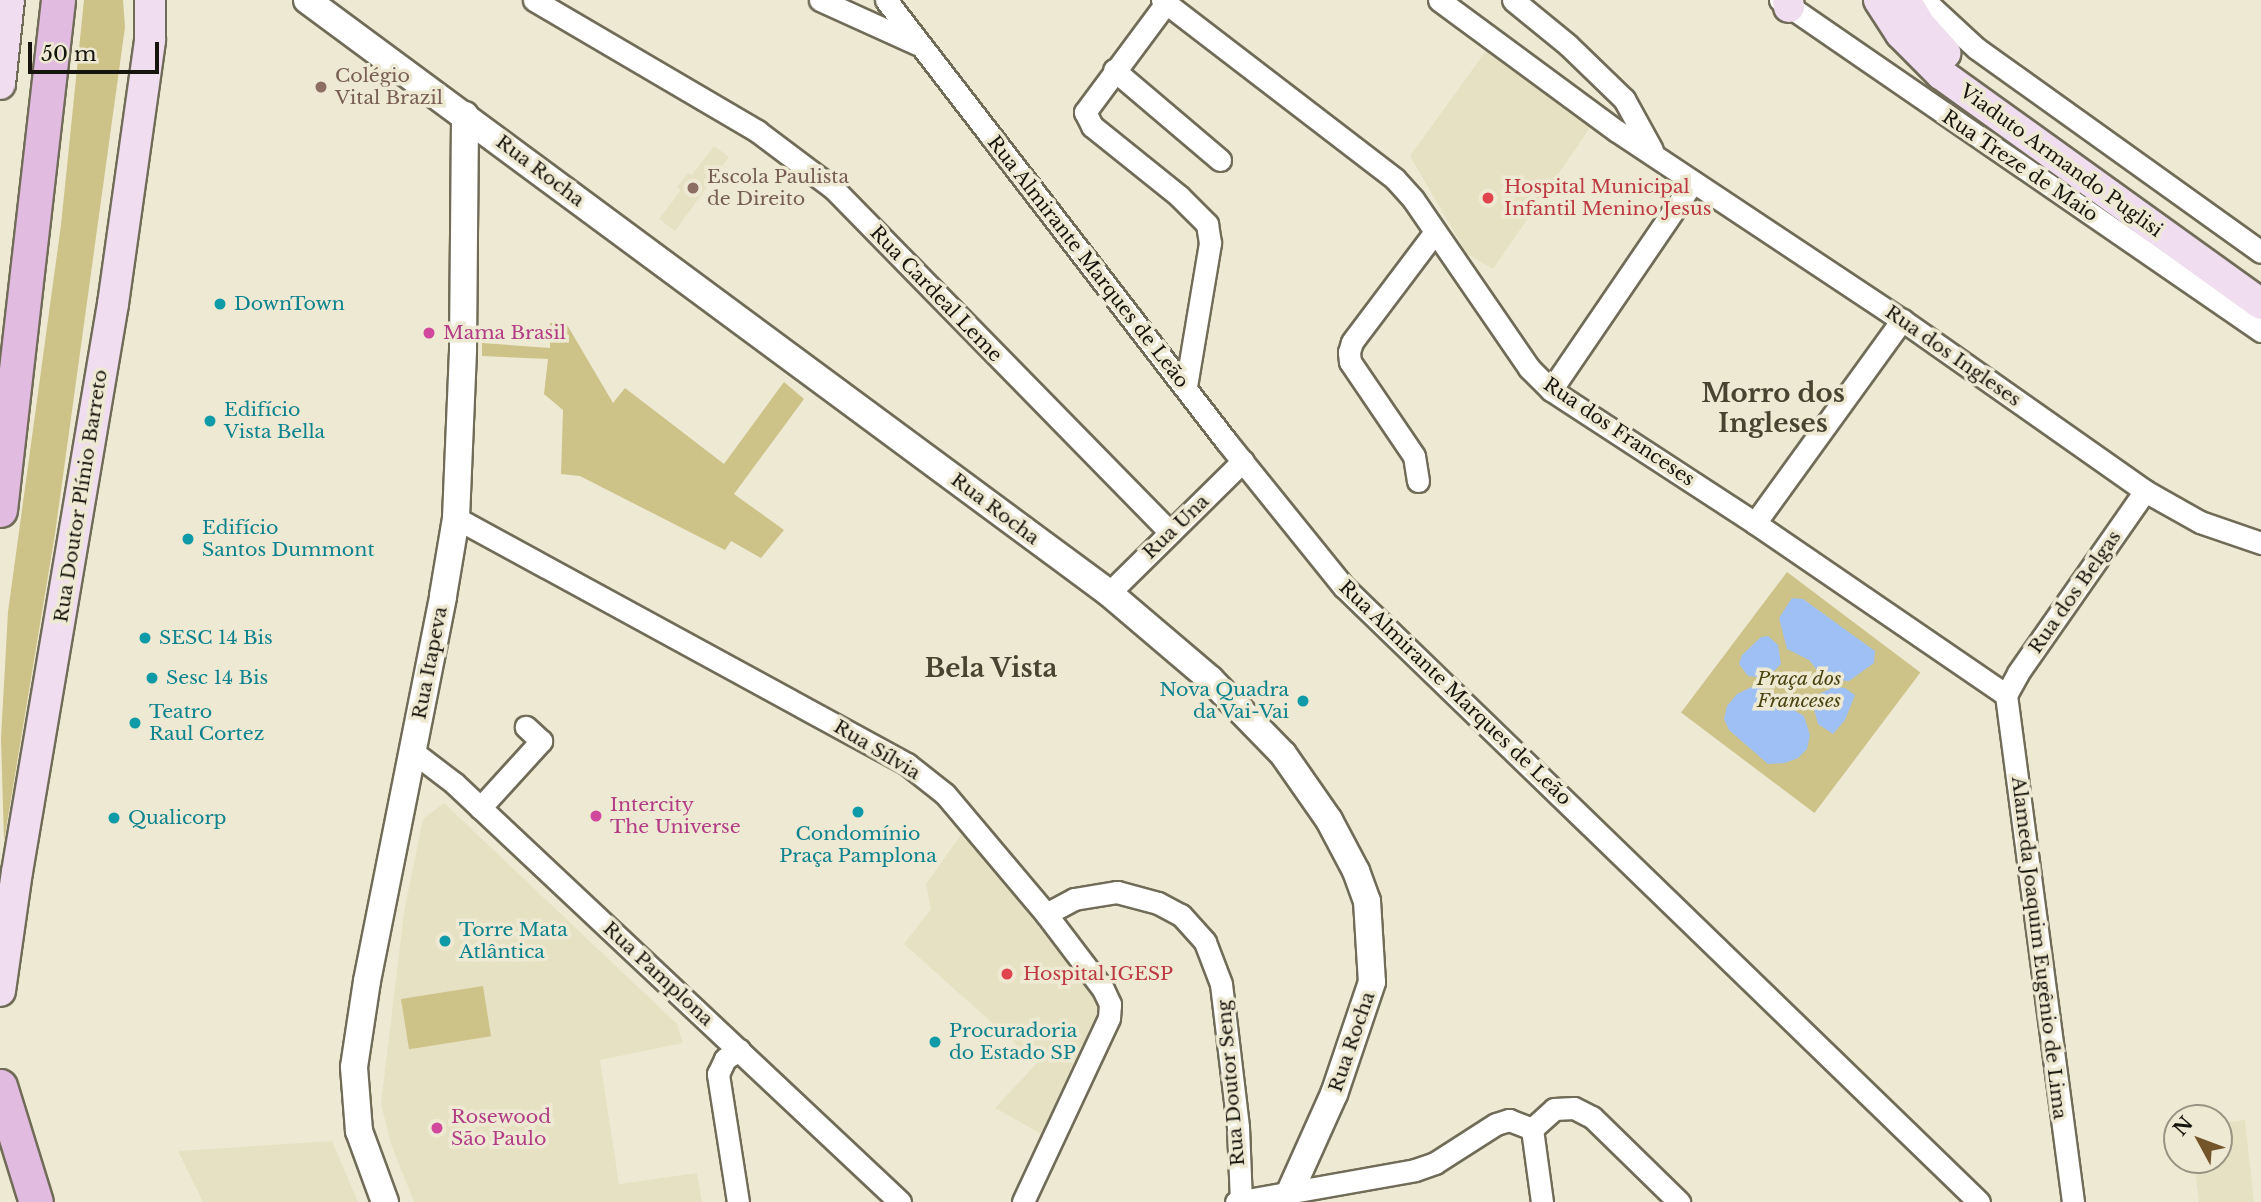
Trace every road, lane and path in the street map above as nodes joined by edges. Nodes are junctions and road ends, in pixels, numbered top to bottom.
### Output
1 (58, 0) edge
2 (150, 0) edge
3 (307, 0) edge
4 (534, 0) edge
5 (820, 0) edge
6 (886, 0) edge
7 (1439, 0) edge
8 (1513, 0) edge
9 (1879, 0) edge
10 (1905, 0) edge
11 (1924, 0) edge
12 (1164, 1) edge
13 (1786, 2) edge
14 (17, 3) edge
15 (918, 44) junction
16 (1114, 70) junction
17 (0, 84) edge
18 (465, 115) junction
19 (1653, 152) junction
20 (1220, 160) dead end
21 (1693, 182) junction
22 (1435, 232) junction
23 (2261, 252) edge
24 (2261, 279) edge
25 (2261, 304) edge
26 (1902, 320) junction
27 (0, 329) edge
28 (2261, 331) edge
29 (1186, 386) junction
30 (1551, 390) junction
31 (1243, 461) junction
32 (1418, 481) dead end
33 (2145, 491) junction
34 (0, 510) edge
35 (456, 518) junction
36 (1755, 523) junction
37 (1170, 533) junction
38 (2261, 543) edge
39 (1109, 593) junction
40 (2006, 695) junction
41 (541, 740) dead end
42 (412, 751) junction
43 (480, 808) junction
44 (1046, 914) junction
45 (0, 991) edge
46 (739, 1051) junction
47 (0, 1086) edge
48 (1532, 1129) junction
49 (1290, 1192) junction
50 (36, 1202) edge
51 (385, 1202) edge
52 (738, 1202) edge
53 (900, 1202) edge
54 (1023, 1202) edge
55 (1238, 1202) edge
56 (1542, 1202) edge
57 (1679, 1202) edge
58 (1979, 1202) edge
59 (2073, 1202) edge

1 - 34 main road
2 - 45 main road, Rua Doutor Plínio Barreto
3 - 18 street, Rua Rocha
4 - 37 street, Rua Cardeal Leme
5 - 15 street
6 - 15 street, Rua Almirante Marques de Leão
7 - 19 street, Rua dos Ingleses
8 - 19 street, Rua dos Ingleses
9 - 25 main road, Viaduto Armando Puglisi
10 - 24 main road, Viaduto Armando Puglisi
11 - 23 street
12 - 16 street
12 - 22 street, Rua dos Franceses
13 - 28 street, Rua Treze de Maio
14 - 17 main road
14 - 27 main road
15 - 29 street, Rua Almirante Marques de Leão
16 - 20 street
16 - 29 street
18 - 35 street, Rua Itapeva
18 - 39 street, Rua Rocha
19 - 21 street, Rua dos Ingleses
21 - 26 street, Rua dos Ingleses
21 - 30 street
22 - 30 street, Rua dos Franceses
22 - 32 street
26 - 33 street, Rua dos Ingleses
26 - 36 street
29 - 31 street, Rua Almirante Marques de Leão
30 - 36 street, Rua dos Franceses
31 - 37 street, Rua Una
31 - 58 street, Rua Almirante Marques de Leão
33 - 38 street, Rua dos Ingleses
33 - 40 street, Rua dos Belgas
35 - 42 street, Rua Itapeva
35 - 44 street, Rua Sílvia
36 - 40 street, Rua dos Franceses
37 - 39 street, Rua Una
39 - 49 street, Rua Rocha
40 - 59 street, Alameda Joaquim Eugênio de Lima
41 - 43 street
42 - 43 street, Rua Pamplona
42 - 51 street, Rua Itapeva
43 - 46 street, Rua Pamplona
44 - 54 street, Rua Sílvia
44 - 55 street, Rua Doutor Seng
46 - 52 street
46 - 53 street, Rua Pamplona
47 - 50 main road
48 - 49 street, Rua Doutor Seng
48 - 56 street
48 - 57 street
49 - 55 street, Rua Doutor Seng

